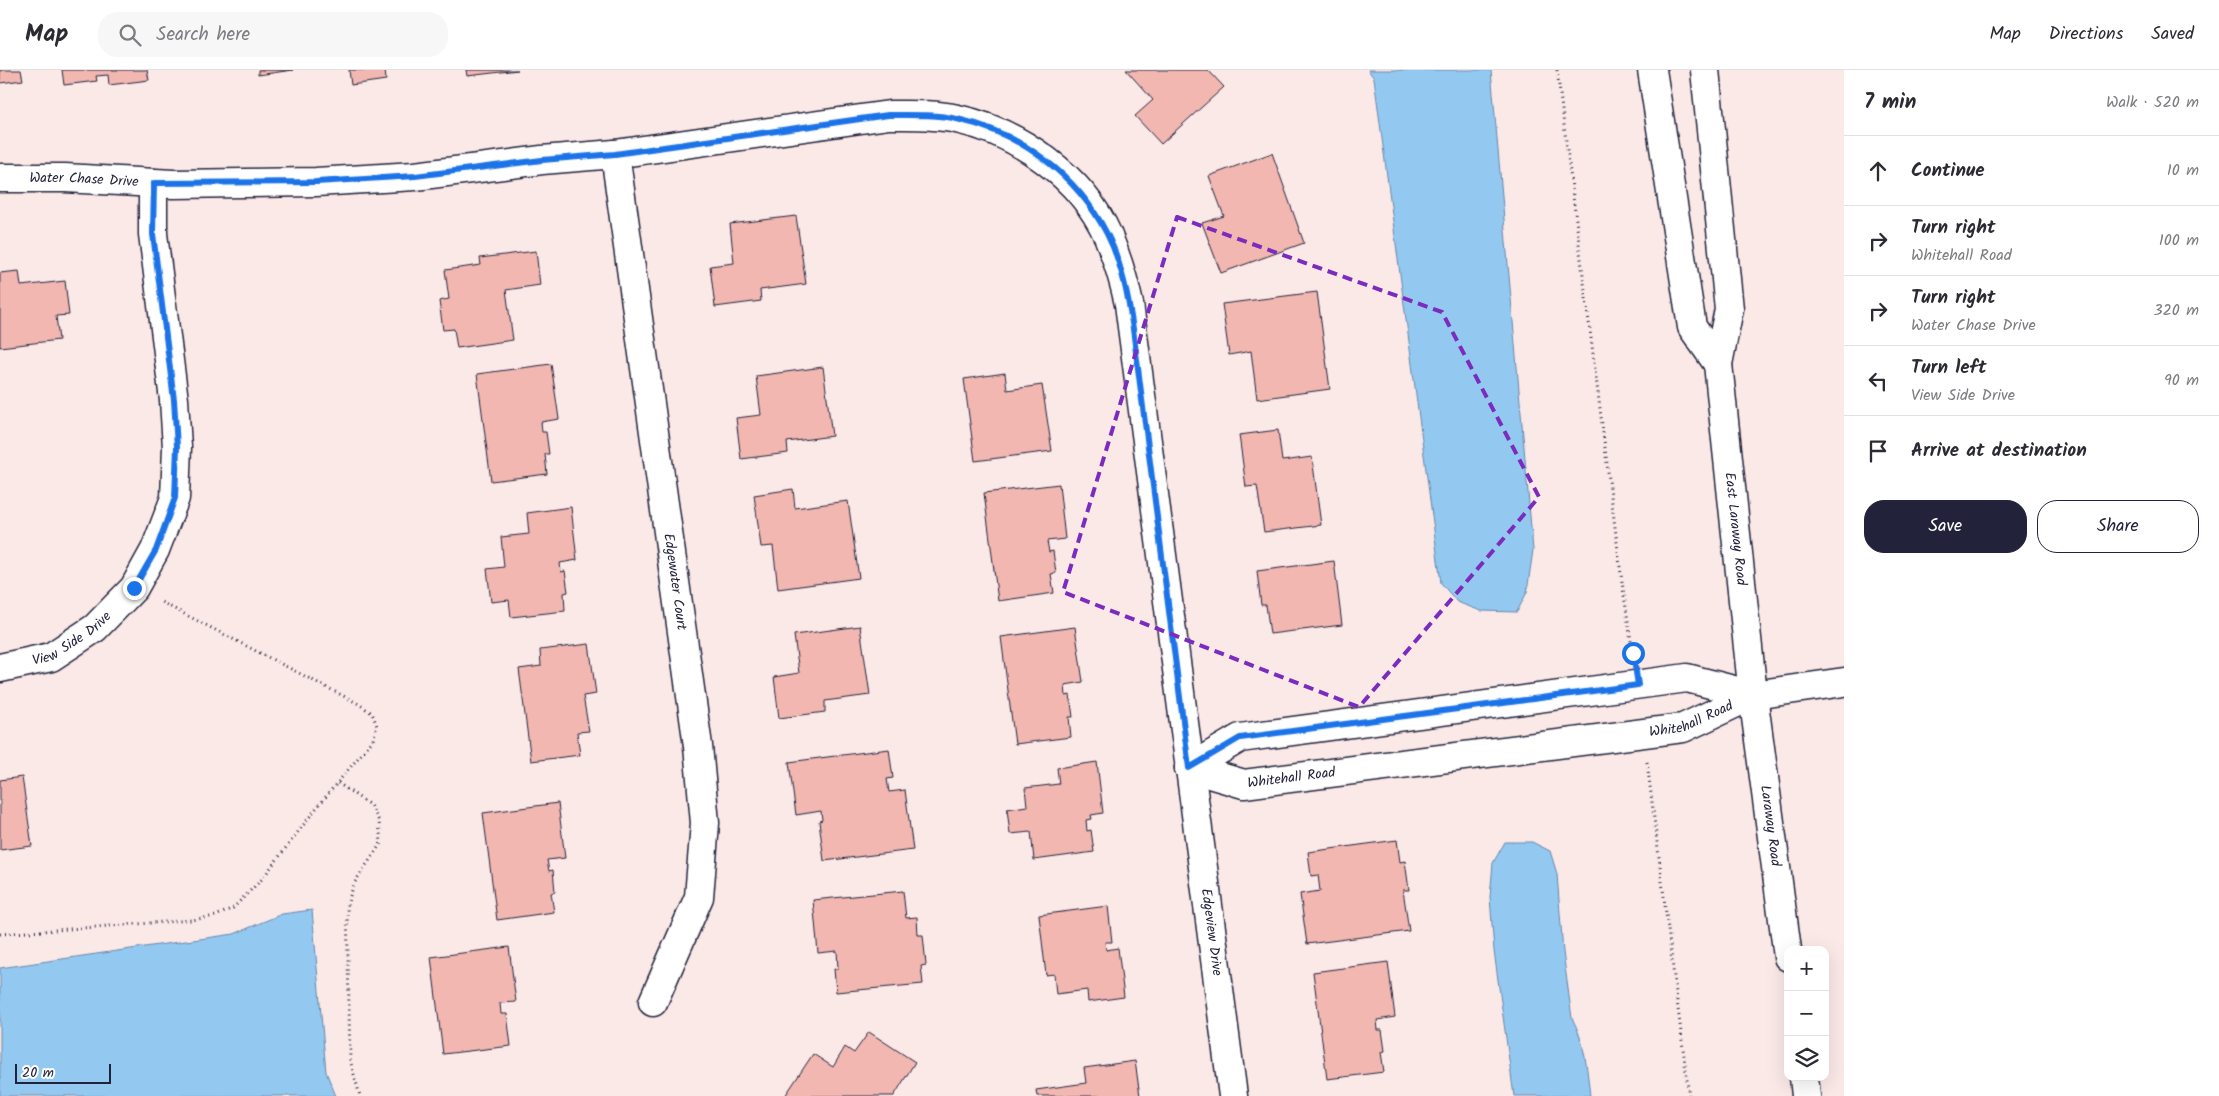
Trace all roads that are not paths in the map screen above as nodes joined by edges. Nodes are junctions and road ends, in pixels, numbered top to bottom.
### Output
1 (1652, 70) edge
2 (1705, 70) edge
3 (615, 154) junction
4 (0, 178) edge
5 (154, 183) junction
6 (1718, 364) junction
7 (0, 668) edge
8 (1844, 682) edge
9 (1753, 694) junction
10 (1189, 768) junction
11 (1787, 946) edge
12 (653, 1002) dead end
13 (1804, 1081) edge
14 (1233, 1096) edge
15 (1806, 1096) edge

1 - 6 street, East Laraway Road
2 - 6 street, East Laraway Road
3 - 5 street, Water Chase Drive
3 - 10 street, Water Chase Drive
3 - 12 street, Edgewater Court
4 - 5 street, Water Chase Drive
5 - 7 street, View Side Drive
6 - 9 street, East Laraway Road
8 - 9 street, Whitehall Road
9 - 10 street, Whitehall Road
9 - 10 street, Whitehall Road
9 - 11 street, Laraway Road
10 - 14 street, Edgeview Drive
13 - 15 street

